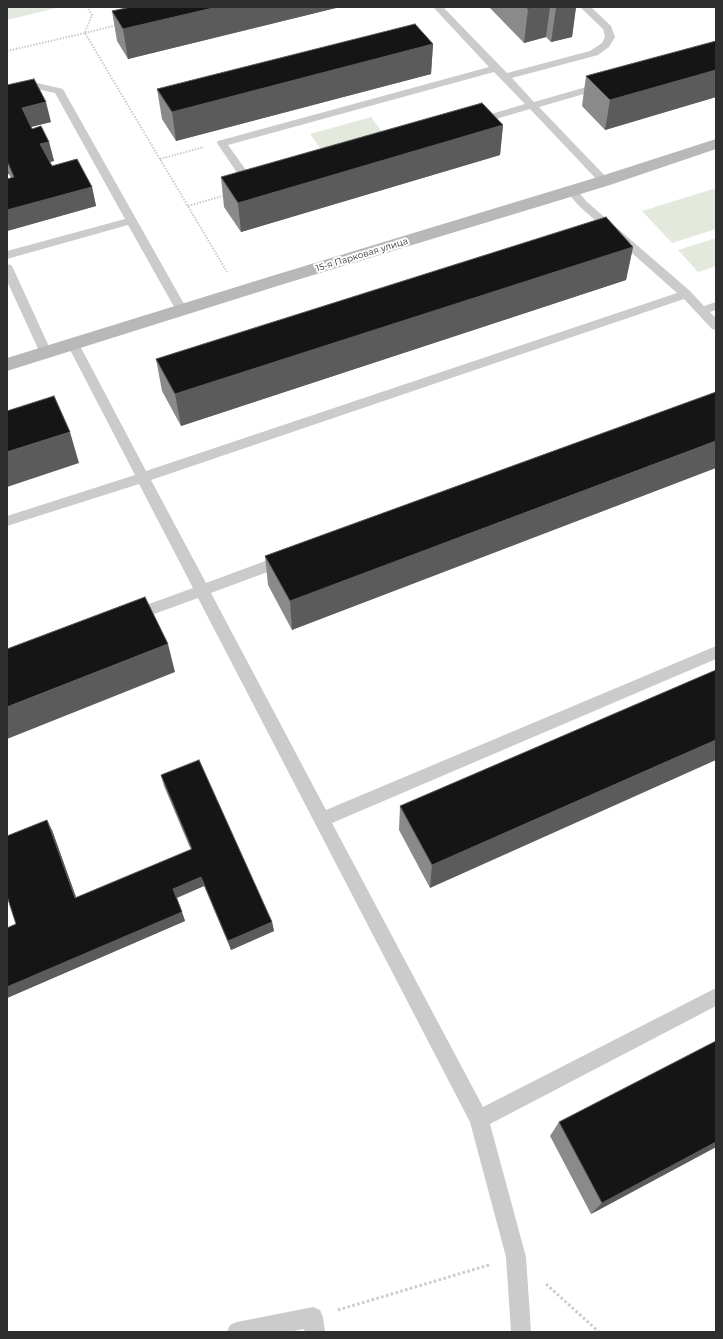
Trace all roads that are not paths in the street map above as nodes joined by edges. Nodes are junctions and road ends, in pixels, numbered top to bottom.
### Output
1 (438, 7) edge
2 (585, 7) edge
3 (496, 68) junction
4 (505, 76) junction
5 (616, 81) edge
6 (7, 93) edge
7 (532, 106) junction
8 (464, 125) edge
9 (716, 144) edge
10 (604, 181) junction
11 (255, 186) edge
12 (572, 191) junction
13 (131, 221) junction
14 (7, 255) edge
15 (7, 268) edge
16 (686, 294) junction
17 (716, 306) edge
18 (182, 311) junction
19 (701, 311) junction
20 (716, 326) edge
21 (73, 344) junction
22 (46, 353) junction
23 (7, 365) edge
24 (144, 477) junction
25 (7, 521) edge
26 (299, 554) edge
27 (202, 590) junction
28 (120, 620) edge
29 (716, 652) edge
30 (321, 820) junction
31 (716, 997) edge
32 (479, 1119) junction
33 (314, 1325) edge
34 (238, 1332) edge
35 (521, 1332) edge

1 - 3 lane
2 - 4 lane
3 - 4 lane
3 - 11 lane
4 - 7 lane
5 - 7 lane
6 - 13 lane
7 - 8 lane
7 - 10 lane
9 - 10 street, 15-я Парковая улица
10 - 12 street, 15-я Парковая улица
12 - 16 lane
12 - 18 street, 15-я Парковая улица
13 - 14 lane
13 - 18 lane
15 - 22 lane
16 - 19 lane
16 - 24 lane
17 - 19 lane
18 - 21 street, 15-я Парковая улица
19 - 20 lane
21 - 22 street, 15-я Парковая улица
21 - 24 lane
22 - 23 street, 15-я Парковая улица
24 - 25 lane
24 - 27 lane
26 - 27 lane
27 - 28 lane
27 - 30 lane
29 - 30 lane
30 - 32 lane
31 - 32 lane
32 - 35 lane
33 - 34 lane

